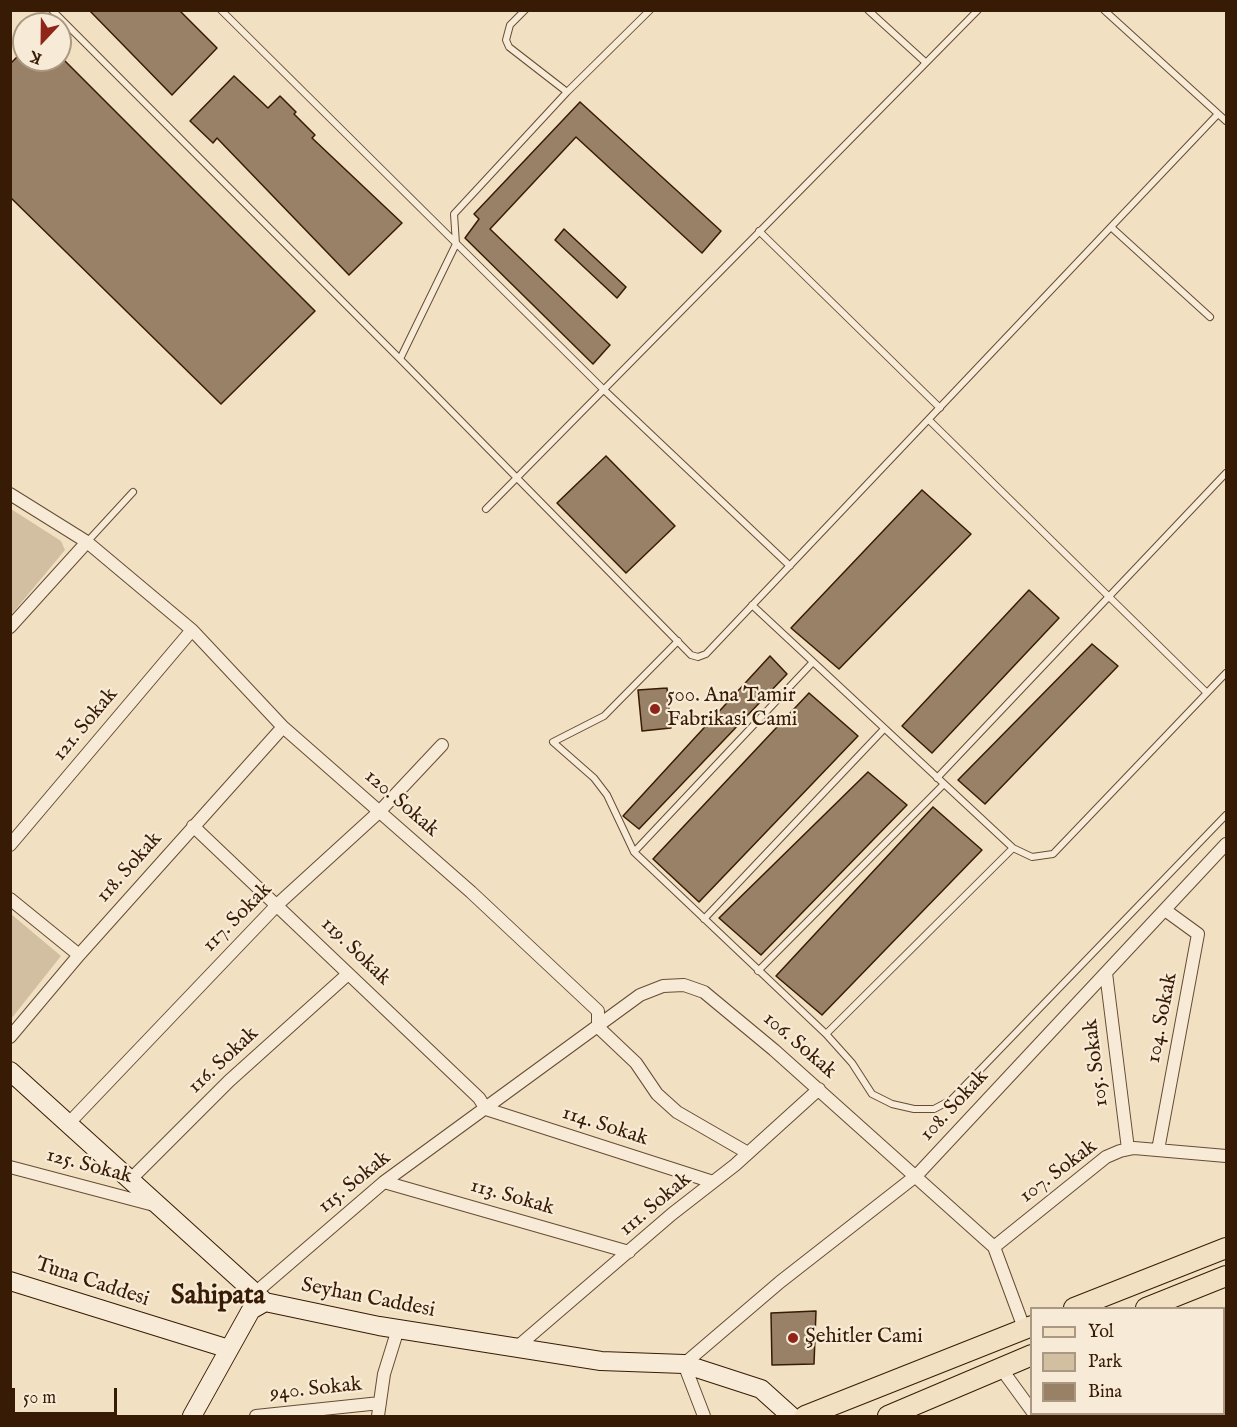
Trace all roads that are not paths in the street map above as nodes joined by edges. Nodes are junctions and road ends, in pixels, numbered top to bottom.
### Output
1 (52, 10) edge
2 (221, 10) edge
3 (525, 10) edge
4 (650, 10) edge
5 (868, 10) edge
6 (978, 10) edge
7 (1104, 10) edge
8 (924, 61) junction
9 (567, 92) junction
10 (1218, 114) junction
11 (1227, 121) edge
12 (1111, 227) junction
13 (759, 231) junction
14 (456, 244) junction
15 (1210, 317) dead end
16 (400, 359) junction
17 (603, 389) junction
18 (940, 408) junction
19 (929, 420) junction
20 (1227, 473) edge
21 (517, 477) junction
22 (133, 492) dead end
23 (10, 494) edge
24 (486, 509) dead end
25 (87, 542) junction
26 (790, 566) junction
27 (1107, 598) junction
28 (752, 605) junction
29 (10, 627) edge
30 (192, 630) junction
31 (678, 641) junction
32 (813, 662) junction
33 (1227, 673) edge
34 (1207, 693) junction
35 (283, 727) junction
36 (884, 729) junction
37 (442, 745) dead end
38 (937, 778) junction
39 (944, 784) junction
40 (380, 811) junction
41 (1227, 815) edge
42 (193, 826) junction
43 (1227, 844) edge
44 (10, 845) edge
45 (1013, 849) junction
46 (634, 852) junction
47 (10, 899) edge
48 (278, 904) junction
49 (1165, 910) junction
50 (704, 919) junction
51 (79, 955) junction
52 (758, 971) junction
53 (1106, 973) junction
54 (348, 974) junction
55 (598, 1027) junction
56 (826, 1034) junction
57 (10, 1037) edge
58 (10, 1071) edge
59 (819, 1089) junction
60 (486, 1109) junction
61 (68, 1124) junction
62 (1128, 1149) junction
63 (1158, 1150) junction
64 (748, 1153) junction
65 (1227, 1156) edge
66 (10, 1167) edge
67 (917, 1175) junction
68 (130, 1180) junction
69 (384, 1182) junction
70 (713, 1182) junction
71 (158, 1206) junction
72 (994, 1247) junction
73 (1227, 1248) edge
74 (629, 1252) junction
75 (1227, 1276) edge
76 (10, 1281) edge
77 (260, 1298) junction
78 (1077, 1307) edge
79 (1149, 1307) edge
80 (1028, 1327) edge
81 (398, 1329) junction
82 (516, 1348) junction
83 (229, 1349) junction
84 (1030, 1356) edge
85 (684, 1364) junction
86 (1000, 1368) junction
87 (380, 1402) junction
88 (1030, 1410) edge
89 (192, 1416) edge
90 (256, 1416) edge
91 (378, 1416) edge
92 (704, 1416) edge
93 (791, 1416) edge
94 (805, 1416) edge
95 (888, 1416) edge

1 - 16 lane
2 - 14 lane
3 - 9 lane
4 - 9 lane
5 - 8 lane
6 - 8 lane
7 - 10 lane
8 - 13 lane
9 - 14 lane
10 - 11 lane
10 - 12 lane
12 - 15 lane
12 - 18 lane
13 - 17 lane
13 - 18 lane
14 - 16 lane
14 - 17 lane
16 - 21 lane
17 - 21 lane
17 - 26 lane
18 - 19 lane
19 - 26 lane
19 - 27 lane
20 - 27 lane
21 - 24 lane
21 - 31 lane
22 - 25 lane
23 - 25 street, 120. Sokak
25 - 29 street
25 - 30 street, 120. Sokak
26 - 28 lane
27 - 34 lane
27 - 38 lane
28 - 31 lane
28 - 32 lane
30 - 35 street, 120. Sokak
30 - 44 street, 121. Sokak
31 - 46 lane
32 - 36 lane
32 - 46 lane
33 - 34 lane
34 - 45 lane
35 - 40 street, 120. Sokak
35 - 42 street, 118. Sokak
36 - 38 lane
36 - 50 lane
37 - 40 street, 117. Sokak
38 - 39 lane
39 - 45 lane
39 - 52 lane
40 - 48 street, 117. Sokak
40 - 55 street, 120. Sokak
41 - 56 lane
42 - 48 street, 119. Sokak
42 - 51 street, 118. Sokak
43 - 49 street, 108. Sokak
45 - 56 lane
46 - 50 lane
47 - 51 street
48 - 54 street, 119. Sokak
48 - 61 street, 117. Sokak
49 - 53 street, 108. Sokak
49 - 63 street, 104. Sokak
50 - 52 lane
51 - 57 street, 118. Sokak
52 - 56 lane
53 - 62 street, 105. Sokak
53 - 67 street, 108. Sokak
54 - 60 street, 119. Sokak
54 - 68 street, 116. Sokak
55 - 59 street, 106. Sokak
55 - 60 street, 106. Sokak
55 - 64 street, 120. Sokak
58 - 61 main road
59 - 64 street, 111. Sokak
59 - 67 street, 106. Sokak
60 - 69 street, 115. Sokak
60 - 70 street, 114. Sokak
61 - 68 main road
62 - 63 street, 107. Sokak
62 - 72 street, 107. Sokak
63 - 65 street, 107. Sokak
64 - 70 street, 111. Sokak
66 - 71 street, 125. Sokak
67 - 72 street, 106. Sokak
67 - 85 street, 108. Sokak
68 - 71 main road
69 - 74 street, 113. Sokak
69 - 77 street, 115. Sokak
70 - 74 street, 111. Sokak
71 - 77 main road
72 - 80 street, 106. Sokak
73 - 78 main road
74 - 82 street, 111. Sokak
75 - 79 main road
76 - 83 main road, Tuna Caddesi
77 - 81 main road, Seyhan Caddesi
77 - 83 main road
80 - 94 main road
81 - 82 main road, Seyhan Caddesi
81 - 87 street
82 - 85 main road, Seyhan Caddesi
83 - 89 main road
84 - 86 main road
85 - 92 street
85 - 93 main road, Seyhan Caddesi
86 - 88 street
86 - 95 main road
87 - 90 street, 940. Sokak
87 - 91 street

